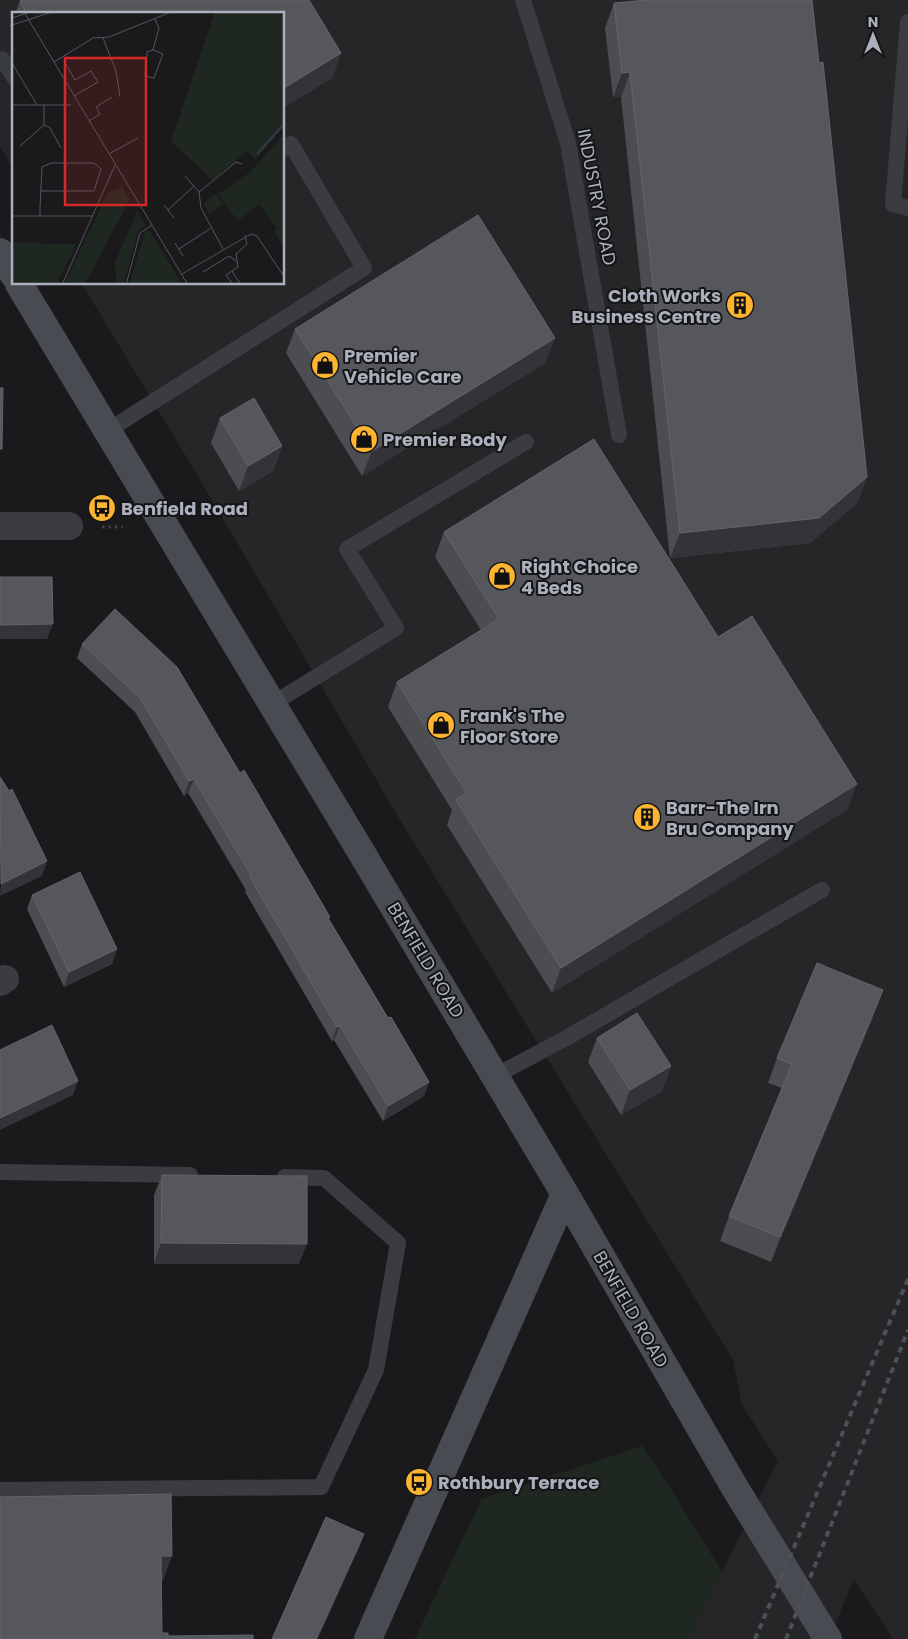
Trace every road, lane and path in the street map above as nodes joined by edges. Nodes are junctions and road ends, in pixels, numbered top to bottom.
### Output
1 (523, 0) edge
2 (908, 22) edge
3 (2, 59) dead end
4 (12, 75) edge
5 (285, 147) edge
6 (908, 208) edge
7 (0, 252) edge
8 (12, 272) edge
9 (20, 285) edge
10 (107, 431) junction
11 (619, 435) dead end
12 (526, 442) dead end
13 (0, 526) edge
14 (69, 526) joint
15 (165, 528) junction
16 (272, 704) junction
17 (822, 890) dead end
18 (495, 1076) junction
19 (0, 1172) edge
20 (206, 1176) edge
21 (265, 1177) edge
22 (565, 1194) junction
23 (0, 1490) edge
24 (368, 1639) edge
25 (828, 1639) edge

1 - 11 lane, INDUSTRY ROAD
2 - 6 lane
3 - 4 lane
5 - 10 lane
7 - 8 street
9 - 10 street, BENFIELD ROAD
10 - 15 street, BENFIELD ROAD
12 - 16 lane
13 - 14 street
14 - 15 path
15 - 16 street, BENFIELD ROAD
16 - 18 street, BENFIELD ROAD
17 - 18 lane
18 - 22 street, BENFIELD ROAD
19 - 20 lane
21 - 23 lane
22 - 24 street
22 - 25 street, BENFIELD ROAD

